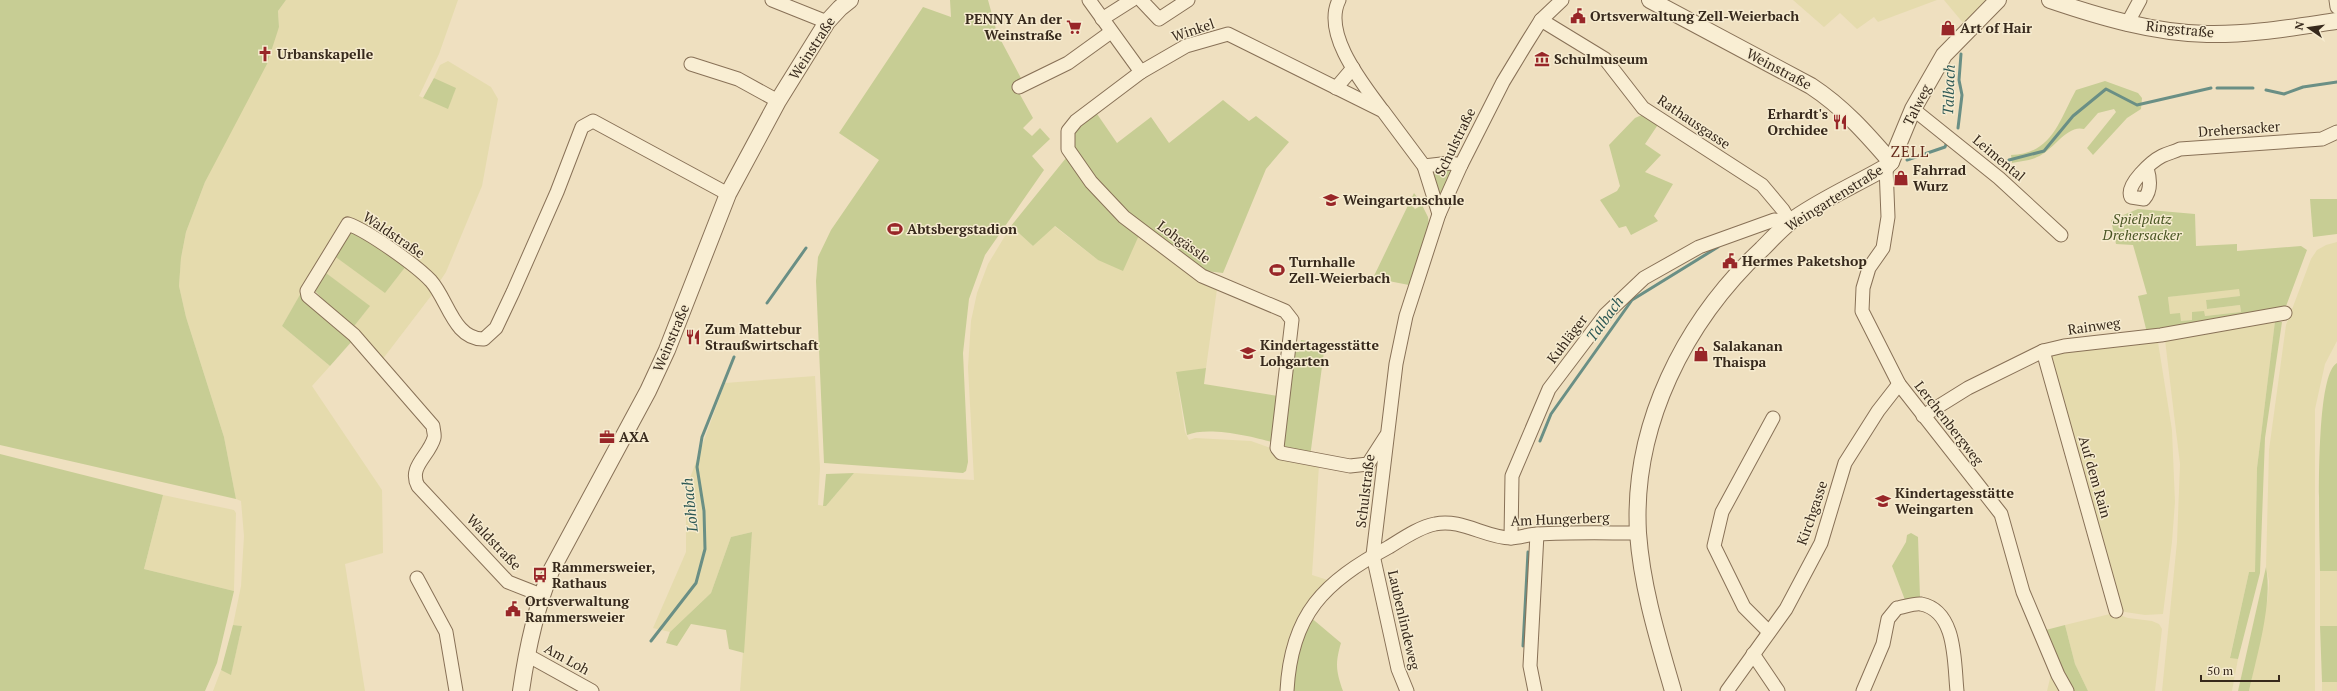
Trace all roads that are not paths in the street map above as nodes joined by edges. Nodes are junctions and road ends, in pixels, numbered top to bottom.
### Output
1 (772, 0) edge
2 (850, 0) edge
3 (1089, 0) edge
4 (1132, 0) edge
5 (1141, 0) edge
6 (1188, 0) edge
7 (1339, 0) edge
8 (1562, 0) edge
9 (1650, 0) edge
10 (1998, 0) edge
11 (2050, 0) edge
12 (2140, 0) edge
13 (2336, 0) edge
14 (2337, 7) edge
15 (1102, 19) junction
16 (1541, 20) junction
17 (2337, 21) edge
18 (827, 22) junction
19 (2127, 24) junction
20 (1111, 32) junction
21 (691, 64) dead end
22 (1353, 68) junction
23 (1141, 72) junction
24 (1019, 87) dead end
25 (1336, 88) junction
26 (778, 101) junction
27 (1913, 109) junction
28 (1383, 111) junction
29 (2337, 132) edge
30 (1888, 164) junction
31 (1461, 165) junction
32 (1424, 166) junction
33 (2147, 168) dead end
34 (728, 194) junction
35 (1439, 214) junction
36 (1790, 222) junction
37 (2061, 235) dead end
38 (2285, 313) dead end
39 (2043, 351) junction
40 (1899, 384) junction
41 (1923, 416) junction
42 (1773, 418) dead end
43 (1388, 432) junction
44 (1277, 448) joint
45 (1638, 533) junction
46 (1537, 534) junction
47 (1511, 538) junction
48 (1373, 555) junction
49 (417, 578) dead end
50 (541, 595) junction
51 (2116, 611) dead end
52 (1769, 632) junction
53 (1753, 654) junction
54 (526, 655) junction
55 (456, 691) edge
56 (521, 691) edge
57 (592, 691) edge
58 (1287, 691) edge
59 (1407, 691) edge
60 (1536, 691) edge
61 (1673, 691) edge
62 (1727, 691) edge
63 (1778, 691) edge
64 (1863, 691) edge
65 (1958, 691) edge
66 (2067, 691) edge

1 - 18 street
2 - 18 street, Weinstraße
3 - 15 street
4 - 15 street
5 - 6 street
7 - 22 street, Winkel
8 - 16 street, Schulstraße
9 - 30 street, Weinstraße
10 - 27 street, Talweg
11 - 19 street, Ringstraße
12 - 19 street
13 - 14 street
15 - 20 street
16 - 31 street, Schulstraße
16 - 36 street, Rathausgasse
17 - 19 street, Ringstraße
18 - 26 street, Weinstraße
20 - 23 street
20 - 24 street
21 - 26 street
22 - 25 street
22 - 28 street, Winkel
23 - 25 street, Winkel
23 - 44 street, Lohgässle
25 - 28 street, Winkel
26 - 34 street, Weinstraße
27 - 30 street, Talweg
27 - 37 street, Leimental
28 - 32 street, Winkel
29 - 33 street, Drehersacker
30 - 36 street, Weingartenstraße
30 - 40 street, Lerchenbergweg
31 - 32 street
31 - 35 street, Schulstraße
32 - 35 street, Winkel
34 - 50 street, Weinstraße
34 - 50 street, Waldstraße
35 - 43 street, Schulstraße
36 - 45 street, Weingartenstraße
36 - 47 street, Kuhläger
38 - 39 street, Rainweg
39 - 41 street, Rainweg
39 - 51 street, Auf dem Rain
40 - 41 street, Lerchenbergweg
40 - 52 street, Kirchgasse
41 - 66 street, Lerchenbergweg
42 - 52 street
43 - 44 street, Schulstraße
43 - 48 street, Schulstraße
45 - 46 street, Am Hungerberg
45 - 61 street, Weingartenstraße
46 - 47 street, Am Hungerberg
46 - 60 street
47 - 48 street, Am Hungerberg
48 - 58 street, Am Hungerberg
48 - 59 street, Laubenlindeweg
49 - 55 street
50 - 54 street, Weinstraße
52 - 53 street, Kirchgasse
53 - 62 street, Kirchgasse
53 - 63 street
54 - 56 street, Weinstraße
54 - 57 street, Am Loh
64 - 65 street

